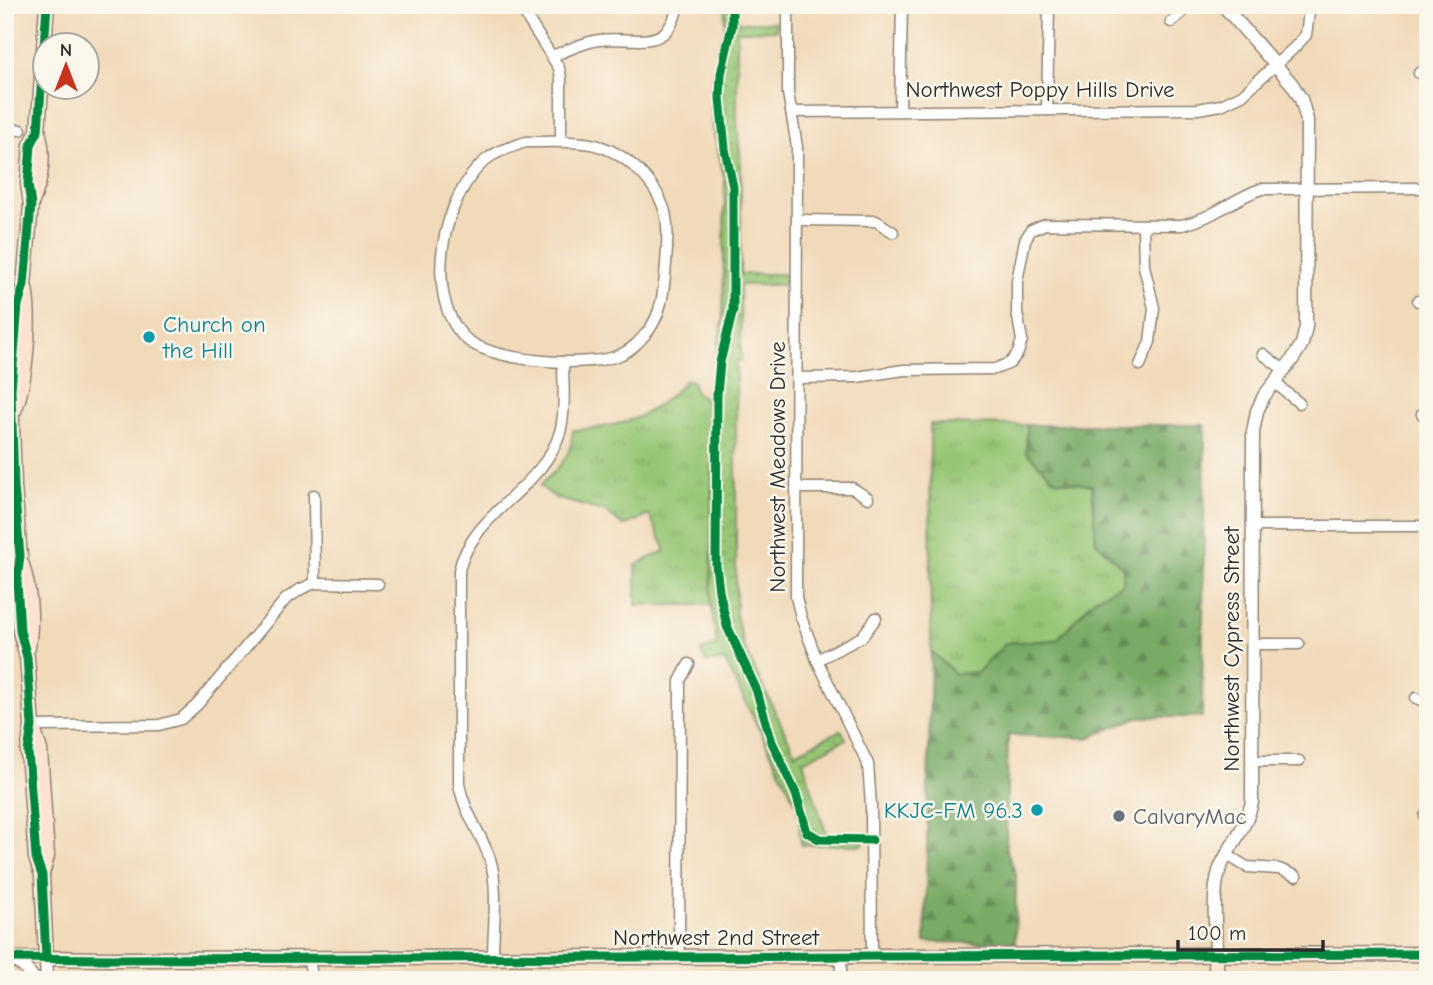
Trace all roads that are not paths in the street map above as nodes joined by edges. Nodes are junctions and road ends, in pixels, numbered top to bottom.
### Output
1 (47, 5) edge
2 (519, 5) edge
3 (678, 5) edge
4 (788, 5) edge
5 (902, 5) edge
6 (1049, 5) edge
7 (1190, 5) edge
8 (1223, 5) edge
9 (1310, 5) edge
10 (1171, 22) dead end
11 (552, 56) junction
12 (1276, 65) junction
13 (900, 110) junction
14 (1047, 110) junction
15 (791, 112) junction
16 (5, 129) edge
17 (21, 130) dead end
18 (561, 142) junction
19 (1307, 188) junction
20 (1428, 188) edge
21 (797, 220) junction
22 (1143, 226) junction
23 (894, 232) dead end
24 (1263, 354) dead end
25 (563, 362) junction
26 (1140, 365) dead end
27 (1284, 370) junction
28 (798, 378) junction
29 (1274, 382) junction
30 (1299, 403) dead end
31 (8, 487) edge
32 (796, 488) junction
33 (314, 495) dead end
34 (869, 498) dead end
35 (1253, 526) junction
36 (1428, 526) edge
37 (315, 583) junction
38 (378, 584) dead end
39 (876, 618) dead end
40 (1253, 644) junction
41 (1300, 644) dead end
42 (817, 660) junction
43 (689, 664) dead end
44 (1416, 698) dead end
45 (1428, 703) edge
46 (32, 726) junction
47 (1252, 761) junction
48 (1299, 761) dead end
49 (1227, 855) junction
50 (1296, 876) dead end
51 (1216, 954) junction
52 (1428, 954) edge
53 (841, 956) junction
54 (872, 956) junction
55 (493, 957) junction
56 (679, 957) junction
57 (7, 958) edge
58 (46, 958) junction
59 (308, 959) junction
60 (35, 980) edge
61 (47, 980) edge
62 (311, 980) edge
63 (841, 980) edge
64 (1216, 980) edge

1 - 31 main road
2 - 11 street
3 - 11 street
4 - 15 street, Northwest Meadows Drive
5 - 13 street
6 - 14 street
7 - 10 street
8 - 12 street, Northwest Cypress Street
9 - 12 street, Northwest Poppy Hills Drive
11 - 18 street
12 - 14 street, Northwest Poppy Hills Drive
12 - 19 street, Northwest Cypress Street
13 - 14 street, Northwest Poppy Hills Drive
13 - 15 street, Northwest Poppy Hills Drive
15 - 21 street, Northwest Meadows Drive
16 - 17 street
18 - 25 street
18 - 25 street
19 - 20 street
19 - 22 street
19 - 27 street, Northwest Cypress Street
21 - 23 street
21 - 28 street, Northwest Meadows Drive
22 - 26 street
22 - 28 street
24 - 27 street
25 - 55 street
27 - 29 street, Northwest Cypress Street
28 - 32 street, Northwest Meadows Drive
29 - 30 street
29 - 35 street, Northwest Cypress Street
31 - 46 main road
32 - 34 street
32 - 42 street, Northwest Meadows Drive
33 - 37 street
35 - 36 street
35 - 40 street, Northwest Cypress Street
37 - 38 street
37 - 46 street
39 - 42 street
40 - 41 street
40 - 47 street, Northwest Cypress Street
42 - 54 street, Northwest Meadows Drive
43 - 56 street
44 - 45 street
46 - 58 main road
47 - 48 street
47 - 49 street, Northwest Cypress Street
49 - 50 street
49 - 51 street, Northwest Cypress Street
51 - 52 main road, Northwest 2nd Street
51 - 54 main road, Northwest 2nd Street
51 - 64 main road
53 - 54 main road, Northwest 2nd Street
53 - 56 main road, Northwest 2nd Street
53 - 63 street
55 - 56 main road, Northwest 2nd Street
55 - 59 main road, Northwest 2nd Street
57 - 58 street, Northwest 2nd Street
57 - 60 street
58 - 59 main road, Northwest 2nd Street
58 - 61 street
59 - 62 street

